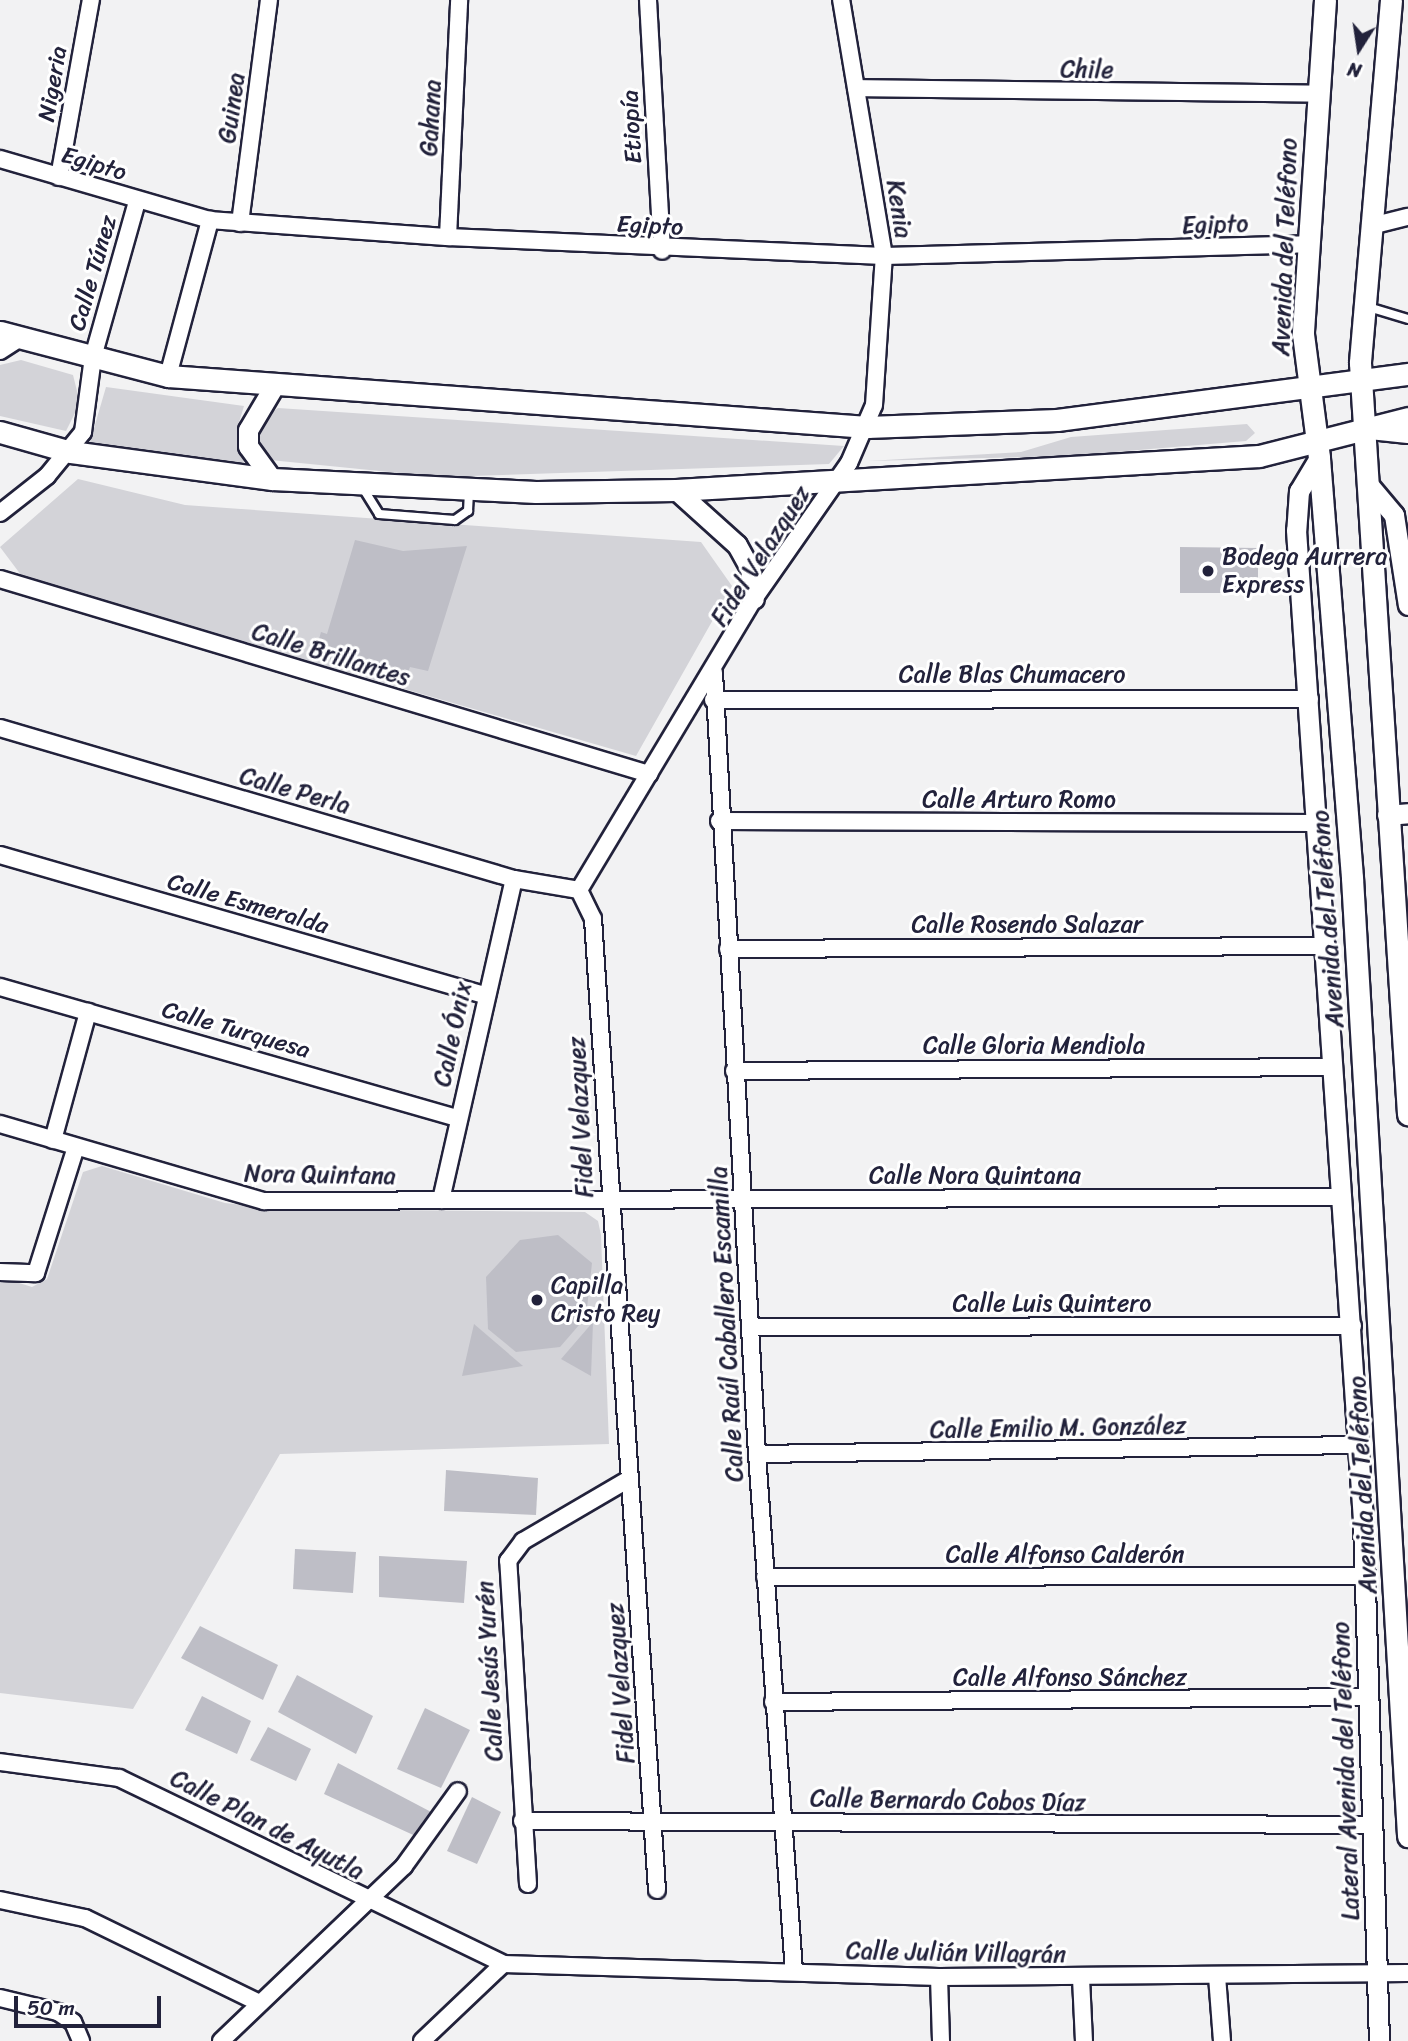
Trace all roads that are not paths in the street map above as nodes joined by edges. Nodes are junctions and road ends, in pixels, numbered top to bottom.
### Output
1 (91, 0) edge
2 (269, 0) edge
3 (460, 0) edge
4 (648, 0) edge
5 (841, 0) edge
6 (1325, 0) edge
7 (1391, 0) edge
8 (856, 88) junction
9 (1318, 94) junction
10 (0, 159) edge
11 (59, 177) junction
12 (137, 201) junction
13 (1408, 217) edge
14 (210, 220) junction
15 (240, 223) junction
16 (1371, 226) junction
17 (448, 237) junction
18 (1307, 244) junction
19 (662, 251) junction
20 (884, 256) junction
21 (1364, 306) junction
22 (1408, 319) edge
23 (10, 335) edge
24 (0, 351) edge
25 (93, 357) junction
26 (1408, 374) edge
27 (168, 376) junction
28 (1361, 383) junction
29 (274, 386) junction
30 (1309, 388) junction
31 (1408, 418) edge
32 (867, 427) junction
33 (1364, 431) junction
34 (0, 432) edge
35 (1408, 435) edge
36 (1319, 450) junction
37 (71, 452) junction
38 (272, 480) junction
39 (837, 482) junction
40 (1367, 483) junction
41 (360, 484) junction
42 (469, 488) junction
43 (676, 490) junction
44 (0, 513) edge
45 (0, 579) edge
46 (754, 599) junction
47 (1408, 604) edge
48 (715, 673) junction
49 (1310, 699) junction
50 (713, 700) junction
51 (0, 728) edge
52 (649, 774) junction
53 (1398, 814) edge
54 (719, 821) junction
55 (1320, 823) junction
56 (0, 855) edge
57 (1352, 878) junction
58 (514, 879) junction
59 (1324, 880) junction
60 (579, 890) junction
61 (1327, 946) junction
62 (728, 949) junction
63 (0, 987) edge
64 (484, 995) junction
65 (88, 1012) junction
66 (1335, 1067) junction
67 (734, 1071) junction
68 (1408, 1114) edge
69 (458, 1118) junction
70 (0, 1124) edge
71 (53, 1140) junction
72 (76, 1147) junction
73 (1343, 1197) junction
74 (441, 1199) junction
75 (744, 1199) junction
76 (607, 1201) junction
77 (0, 1272) edge
78 (1353, 1326) junction
79 (751, 1327) junction
80 (1359, 1445) junction
81 (757, 1454) junction
82 (629, 1479) junction
83 (1391, 1520) junction
84 (1363, 1521) junction
85 (1366, 1576) junction
86 (765, 1577) junction
87 (1368, 1697) junction
88 (773, 1702) junction
89 (0, 1762) edge
90 (458, 1791) dead end
91 (522, 1821) junction
92 (782, 1822) junction
93 (654, 1823) junction
94 (1373, 1825) junction
95 (1408, 1836) edge
96 (528, 1884) dead end
97 (657, 1890) dead end
98 (363, 1899) junction
99 (0, 1900) edge
100 (503, 1964) junction
101 (794, 1972) junction
102 (1376, 1973) junction
103 (1408, 1973) edge
104 (1217, 1976) junction
105 (939, 1978) junction
106 (1081, 1978) junction
107 (0, 1998) edge
108 (260, 2003) junction
109 (81, 2041) edge
110 (221, 2041) edge
111 (422, 2041) edge
112 (941, 2041) edge
113 (1084, 2041) edge
114 (1222, 2041) edge
115 (1379, 2041) edge

1 - 11 street, Nigeria
2 - 15 street, Guinea
3 - 17 street, Gahana
4 - 19 street, Etiopía
5 - 8 street, Kenia
6 - 9 main road, Avenida del Teléfono
7 - 16 main road
8 - 9 street, Chile
8 - 20 street, Kenia
9 - 18 main road, Avenida del Teléfono
10 - 11 street, Egipto
11 - 12 street, Egipto
12 - 14 street, Egipto
12 - 25 street, Calle Túnez
13 - 16 street
14 - 15 street, Egipto
14 - 27 street
15 - 17 street, Egipto
16 - 21 main road
17 - 19 street, Egipto
18 - 20 street, Egipto
18 - 30 main road, Avenida del Teléfono
19 - 20 street, Egipto
20 - 32 street, Kenia
21 - 22 lane
21 - 28 main road
23 - 24 street
23 - 25 main road
25 - 27 main road
25 - 37 street, Calle Túnez
26 - 28 main road
27 - 29 main road
28 - 30 main road
28 - 33 main road
29 - 32 main road
29 - 38 street
30 - 32 main road
30 - 36 main road, Avenida del Teléfono
31 - 33 main road
32 - 39 street, Fidel Velazquez
33 - 35 street
33 - 36 main road
33 - 40 main road
34 - 37 main road
36 - 39 main road
36 - 49 street, Lateral Avenida del Teléfono
36 - 57 main road, Avenida del Teléfono
37 - 38 main road
37 - 44 street
38 - 41 main road
39 - 43 main road
39 - 46 street, Fidel Velazquez
40 - 47 street
40 - 53 main road
41 - 42 main road
41 - 42 lane
42 - 43 main road
43 - 46 street
45 - 52 street, Calle Brillantes
46 - 48 street, Fidel Velazquez
48 - 50 street, Calle Raúl Caballero Escamilla
48 - 52 street, Fidel Velazquez
49 - 50 street, Calle Blas Chumacero
49 - 55 street, Lateral Avenida del Teléfono
50 - 54 street, Calle Raúl Caballero Escamilla
51 - 58 street, Calle Perla
52 - 60 street, Fidel Velazquez
53 - 68 main road
54 - 55 street, Calle Arturo Romo
54 - 62 street, Calle Raúl Caballero Escamilla
55 - 59 street, Lateral Avenida del Teléfono
56 - 64 street, Calle Esmeralda
57 - 59 street
57 - 83 main road, Avenida del Teléfono
58 - 60 street, Calle Perla
58 - 64 street, Calle Ónix
59 - 61 street, Lateral Avenida del Teléfono
60 - 76 street, Fidel Velazquez
61 - 62 street, Calle Rosendo Salazar
61 - 66 street, Lateral Avenida del Teléfono
62 - 67 street, Calle Raúl Caballero Escamilla
63 - 65 street, Calle Turquesa
64 - 69 street, Calle Ónix
65 - 69 street, Calle Turquesa
65 - 71 street
66 - 67 street, Calle Gloria Mendiola
66 - 73 street, Lateral Avenida del Teléfono
67 - 75 street, Calle Raúl Caballero Escamilla
69 - 74 street, Calle Ónix
70 - 71 street, Nora Quintana
71 - 72 street, Nora Quintana
72 - 74 street, Nora Quintana
72 - 77 street
73 - 75 street, Calle Nora Quintana
73 - 78 street, Lateral Avenida del Teléfono
74 - 76 street, Nora Quintana
75 - 76 street, Calle Nora Quintana
75 - 79 street, Calle Raúl Caballero Escamilla
76 - 82 street, Fidel Velazquez
78 - 79 street, Calle Luis Quintero
78 - 80 street, Lateral Avenida del Teléfono
79 - 81 street, Calle Raúl Caballero Escamilla
80 - 81 street, Calle Emilio M. González
80 - 84 street, Lateral Avenida del Teléfono
81 - 86 street, Calle Raúl Caballero Escamilla
82 - 91 street, Calle Jesús Yurén
82 - 93 street, Fidel Velazquez
83 - 84 street
83 - 95 main road, Avenida del Teléfono
84 - 85 street, Lateral Avenida del Teléfono
85 - 86 street, Calle Alfonso Calderón
85 - 87 street, Lateral Avenida del Teléfono
86 - 88 street, Calle Raúl Caballero Escamilla
87 - 88 street, Calle Alfonso Sánchez
87 - 94 street, Lateral Avenida del Teléfono
88 - 92 street, Calle Raúl Caballero Escamilla
89 - 98 street, Calle Plan de Ayutla
90 - 98 street
91 - 93 street, Calle Bernardo Cobos Díaz
91 - 96 street, Calle Jesús Yurén
92 - 93 street, Calle Bernardo Cobos Díaz
92 - 94 street, Calle Bernardo Cobos Díaz
92 - 101 street, Calle Raúl Caballero Escamilla
93 - 97 street, Fidel Velazquez
94 - 102 street, Lateral Avenida del Teléfono
98 - 100 street, Calle Plan de Ayutla
98 - 108 street
99 - 108 street
100 - 101 street, Calle Julián Villagrán
100 - 111 street
101 - 105 street, Calle Julián Villagrán
102 - 103 street, Calle Julián Villagrán
102 - 104 street, Calle Julián Villagrán
102 - 115 street, Lateral Avenida del Teléfono
104 - 106 street, Calle Julián Villagrán
104 - 114 street
105 - 106 street, Calle Julián Villagrán
105 - 112 street
106 - 113 street
107 - 109 street
108 - 110 street

